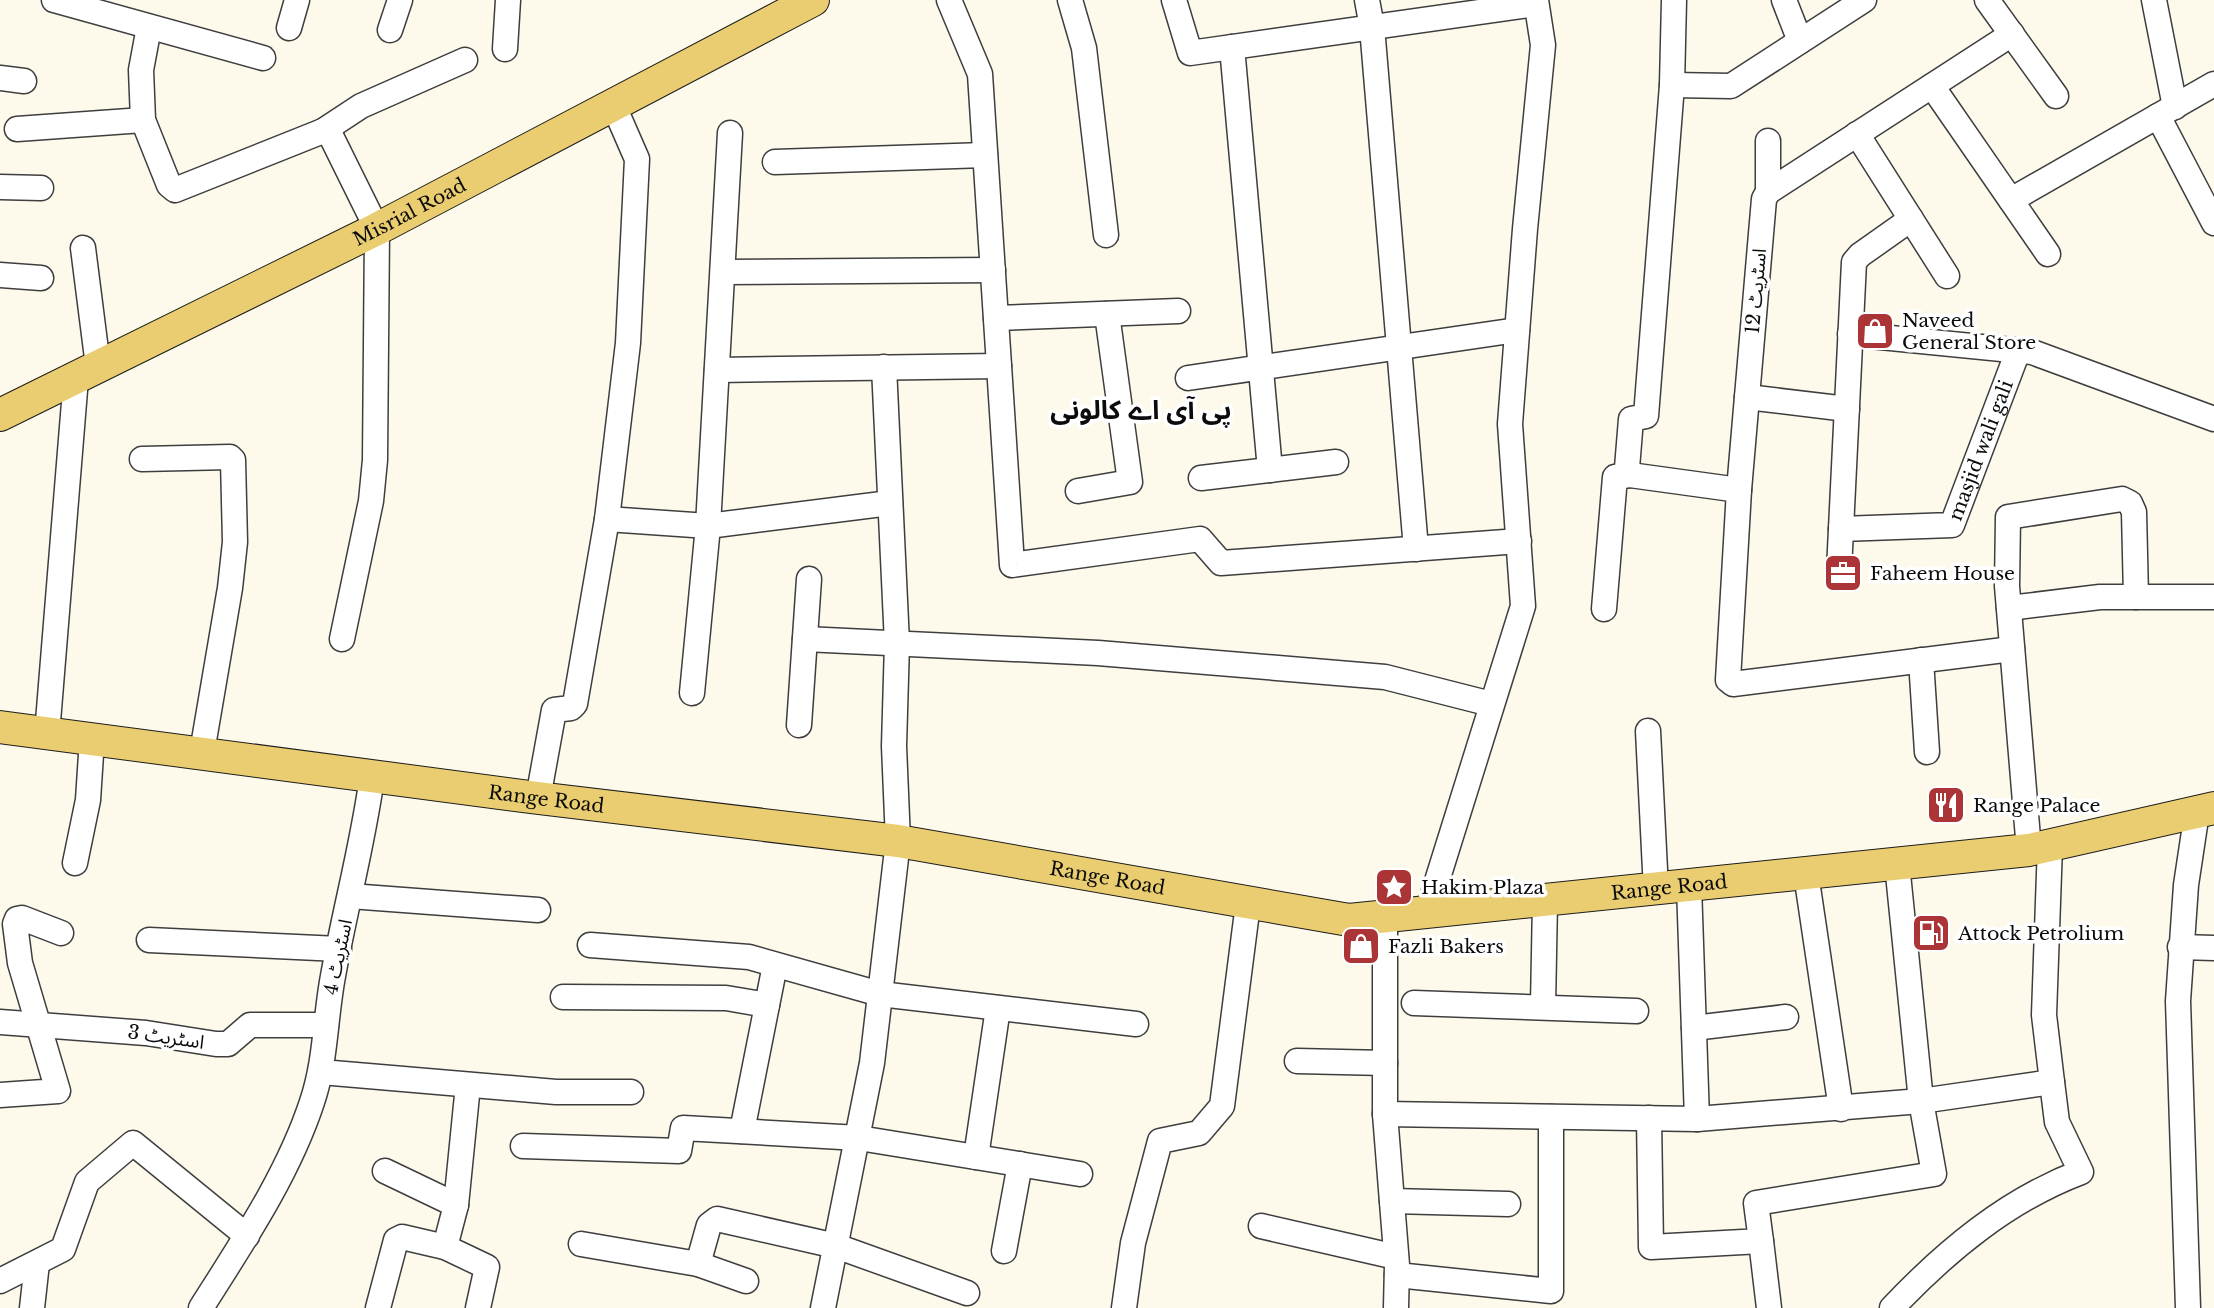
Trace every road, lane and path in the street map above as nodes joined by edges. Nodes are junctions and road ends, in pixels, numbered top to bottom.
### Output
1 (54, 0) edge
2 (297, 0) edge
3 (400, 0) edge
4 (508, 0) edge
5 (813, 0) edge
6 (949, 0) edge
7 (1070, 0) edge
8 (1174, 0) edge
9 (1367, 0) edge
10 (1674, 0) edge
11 (1784, 0) edge
12 (1864, 0) edge
13 (1987, 0) edge
14 (2154, 0) edge
15 (1536, 2) edge
16 (149, 27) junction
17 (1372, 27) junction
18 (289, 28) dead end
19 (390, 30) dead end
20 (2012, 34) junction
21 (1800, 41) junction
22 (1232, 47) junction
23 (505, 48) dead end
24 (263, 58) dead end
25 (465, 60) dead end
26 (2214, 84) edge
27 (1672, 85) junction
28 (1932, 86) junction
29 (2056, 96) dead end
30 (613, 104) junction
31 (2167, 112) junction
32 (143, 120) junction
33 (17, 129) dead end
34 (323, 131) junction
35 (730, 133) dead end
36 (1857, 134) junction
37 (1768, 141) dead end
38 (985, 155) junction
39 (775, 162) dead end
40 (0, 187) edge
41 (41, 188) dead end
42 (1768, 192) junction
43 (2011, 200) junction
44 (1911, 219) junction
45 (2214, 223) edge
46 (377, 229) junction
47 (1106, 235) dead end
48 (83, 248) dead end
49 (2048, 254) dead end
50 (993, 270) junction
51 (724, 272) junction
52 (0, 275) edge
53 (1947, 276) dead end
54 (41, 278) dead end
55 (1178, 312) dead end
56 (1107, 314) junction
57 (996, 318) junction
58 (1517, 330) junction
59 (1850, 334) junction
60 (1398, 347) junction
61 (2018, 351) junction
62 (999, 366) junction
63 (884, 367) junction
64 (1260, 368) junction
65 (717, 370) junction
66 (87, 372) junction
67 (1188, 378) dead end
68 (1747, 397) junction
69 (1846, 410) junction
70 (0, 415) edge
71 (2214, 419) edge
72 (142, 459) dead end
73 (1336, 462) dead end
74 (1270, 470) junction
75 (1630, 475) junction
76 (1201, 478) dead end
77 (1739, 490) junction
78 (1078, 491) dead end
79 (890, 503) junction
80 (607, 519) junction
81 (708, 526) junction
82 (1841, 529) junction
83 (1519, 541) junction
84 (1416, 549) junction
85 (1839, 570) dead end
86 (809, 579) dead end
87 (2136, 597) junction
88 (2214, 597) edge
89 (2009, 608) junction
90 (1604, 609) dead end
91 (342, 639) dead end
92 (805, 639) junction
93 (897, 643) junction
94 (2012, 649) junction
95 (1921, 660) junction
96 (692, 693) dead end
97 (1491, 704) junction
98 (799, 725) dead end
99 (0, 727) edge
100 (1648, 731) dead end
101 (47, 734) junction
102 (92, 739) junction
103 (202, 752) junction
104 (1927, 752) dead end
105 (372, 777) junction
106 (538, 798) junction
107 (2206, 810) edge
108 (898, 841) junction
109 (2039, 848) junction
110 (75, 863) dead end
111 (1897, 864) junction
112 (1807, 874) junction
113 (1689, 886) junction
114 (1656, 890) junction
115 (350, 896) junction
116 (1545, 901) junction
117 (1248, 904) junction
118 (538, 910) dead end
119 (1427, 913) junction
120 (1385, 917) junction
121 (61, 933) dead end
122 (149, 940) dead end
123 (590, 945) dead end
124 (2180, 947) junction
125 (2214, 948) edge
126 (339, 949) junction
127 (775, 965) junction
128 (880, 994) junction
129 (563, 997) dead end
130 (1414, 1003) dead end
131 (767, 1005) junction
132 (1543, 1006) junction
133 (998, 1008) junction
134 (1636, 1011) dead end
135 (1786, 1017) dead end
136 (0, 1022) edge
137 (37, 1023) junction
138 (1136, 1024) dead end
139 (326, 1025) junction
140 (1694, 1028) junction
141 (1297, 1061) dead end
142 (1385, 1063) junction
143 (321, 1072) junction
144 (2052, 1082) junction
145 (468, 1085) junction
146 (631, 1092) dead end
147 (0, 1095) edge
148 (1922, 1101) junction
149 (1841, 1110) junction
150 (1385, 1114) junction
151 (1551, 1117) junction
152 (1649, 1118) junction
153 (1697, 1119) junction
154 (742, 1131) junction
155 (859, 1138) junction
156 (523, 1146) dead end
157 (976, 1157) junction
158 (1020, 1164) junction
159 (385, 1171) dead end
160 (1080, 1174) dead end
161 (1392, 1202) junction
162 (1508, 1204) dead end
163 (456, 1205) junction
164 (1261, 1226) dead end
165 (247, 1236) junction
166 (1761, 1241) junction
167 (581, 1244) dead end
168 (836, 1246) junction
169 (445, 1247) junction
170 (1004, 1251) dead end
171 (37, 1263) junction
172 (698, 1264) junction
173 (1396, 1266) junction
174 (0, 1281) edge
175 (746, 1281) dead end
176 (967, 1293) dead end
177 (206, 1306) edge
178 (32, 1308) edge
179 (378, 1308) edge
180 (478, 1308) edge
181 (823, 1308) edge
182 (1124, 1308) edge
183 (1396, 1308) edge
184 (1769, 1308) edge
185 (1892, 1308) edge
186 (2188, 1308) edge

1 - 16 street
2 - 18 street
3 - 19 street
4 - 23 street
5 - 30 main road, Misrial Road
6 - 38 street
7 - 47 street
8 - 22 street
9 - 17 street
10 - 27 street
11 - 21 street
12 - 21 street
13 - 20 street
14 - 31 street
15 - 17 street
15 - 58 street
16 - 24 street
16 - 32 street
17 - 22 street
17 - 60 street
20 - 28 street
20 - 29 street
21 - 27 street
22 - 64 street
25 - 34 street
26 - 31 street
27 - 75 street
28 - 36 street
28 - 43 street
30 - 46 main road, Misrial Road
30 - 80 street
31 - 43 street
31 - 45 street
32 - 33 street
32 - 34 street
34 - 46 street
35 - 51 street
36 - 42 street
36 - 44 street
37 - 42 street, اسٹریٹ 12
38 - 39 street
38 - 50 street
40 - 41 street
42 - 68 street, اسٹریٹ 12
43 - 49 street
44 - 53 street
44 - 59 street
46 - 66 main road, Misrial Road
46 - 91 street
48 - 66 street
50 - 51 street
50 - 57 street
51 - 65 street
52 - 54 street
55 - 56 street
56 - 57 street
56 - 78 street
57 - 62 street
58 - 60 street
58 - 83 street
59 - 61 street
59 - 69 street
60 - 64 street
60 - 84 street
61 - 71 street
61 - 82 street, masjid wali gali
62 - 63 street
62 - 84 street
63 - 65 street
63 - 79 street
64 - 67 street
64 - 74 street
65 - 81 street
66 - 70 main road, Misrial Road
66 - 101 street
68 - 69 street
68 - 77 street, اسٹریٹ 12
69 - 82 street
72 - 103 street
73 - 74 street
74 - 76 street
75 - 77 street
75 - 90 street
77 - 95 street, اسٹریٹ 12
79 - 81 street
79 - 93 street
80 - 81 street
80 - 106 street
81 - 96 street
82 - 85 street
83 - 84 street
83 - 97 street
86 - 92 street
87 - 88 street
87 - 89 street
87 - 89 street
89 - 94 street
92 - 93 street
92 - 98 street
93 - 97 street
93 - 108 street
94 - 95 street
94 - 109 street
95 - 104 street
97 - 119 street
99 - 101 main road, Range Road
100 - 114 street
101 - 102 main road, Range Road
102 - 103 main road, Range Road
102 - 110 street
103 - 105 main road, Range Road
105 - 106 main road, Range Road
105 - 115 street, اسٹریٹ 4
106 - 108 main road, Range Road
107 - 109 main road, Range Road
107 - 124 street
108 - 117 main road, Range Road
108 - 128 street
109 - 111 main road, Range Road
109 - 144 street
111 - 112 main road, Range Road
111 - 148 street
112 - 113 main road, Range Road
112 - 149 street
113 - 114 main road, Range Road
113 - 140 street
114 - 116 main road, Range Road
115 - 118 street
115 - 126 street, اسٹریٹ 4
116 - 119 main road, Range Road
116 - 132 street
117 - 120 main road, Range Road
117 - 182 street
119 - 120 main road, Range Road
120 - 142 street
121 - 137 street
122 - 126 street
123 - 127 street
124 - 125 street
124 - 186 street
126 - 139 street, اسٹریٹ 4
127 - 128 street
127 - 131 street
128 - 133 street
128 - 155 street
129 - 131 street
130 - 132 street
131 - 154 street
132 - 134 street
133 - 138 street
133 - 157 street
135 - 140 street
136 - 137 street, اسٹریٹ 3
137 - 139 street, اسٹریٹ 3
137 - 147 street
139 - 143 street, اسٹریٹ 4
140 - 153 street
141 - 142 street
142 - 150 street
143 - 145 street
143 - 165 street, اسٹریٹ 4
144 - 148 street
144 - 185 street
145 - 146 street
145 - 163 street
148 - 149 street
148 - 166 street
149 - 153 street
150 - 151 street
150 - 161 street
151 - 152 street
151 - 173 street
152 - 153 street
152 - 166 street
154 - 155 street
154 - 156 street
155 - 157 street
155 - 168 street
157 - 158 street
158 - 160 street
158 - 170 street
159 - 163 street
161 - 162 street
161 - 173 street
163 - 169 street
164 - 173 street
165 - 171 street
165 - 177 street, اسٹریٹ 4
166 - 184 street
167 - 172 street
168 - 172 street
168 - 176 street
168 - 181 street
169 - 179 street
169 - 180 street
171 - 174 street
171 - 178 street
172 - 175 street
173 - 183 street

